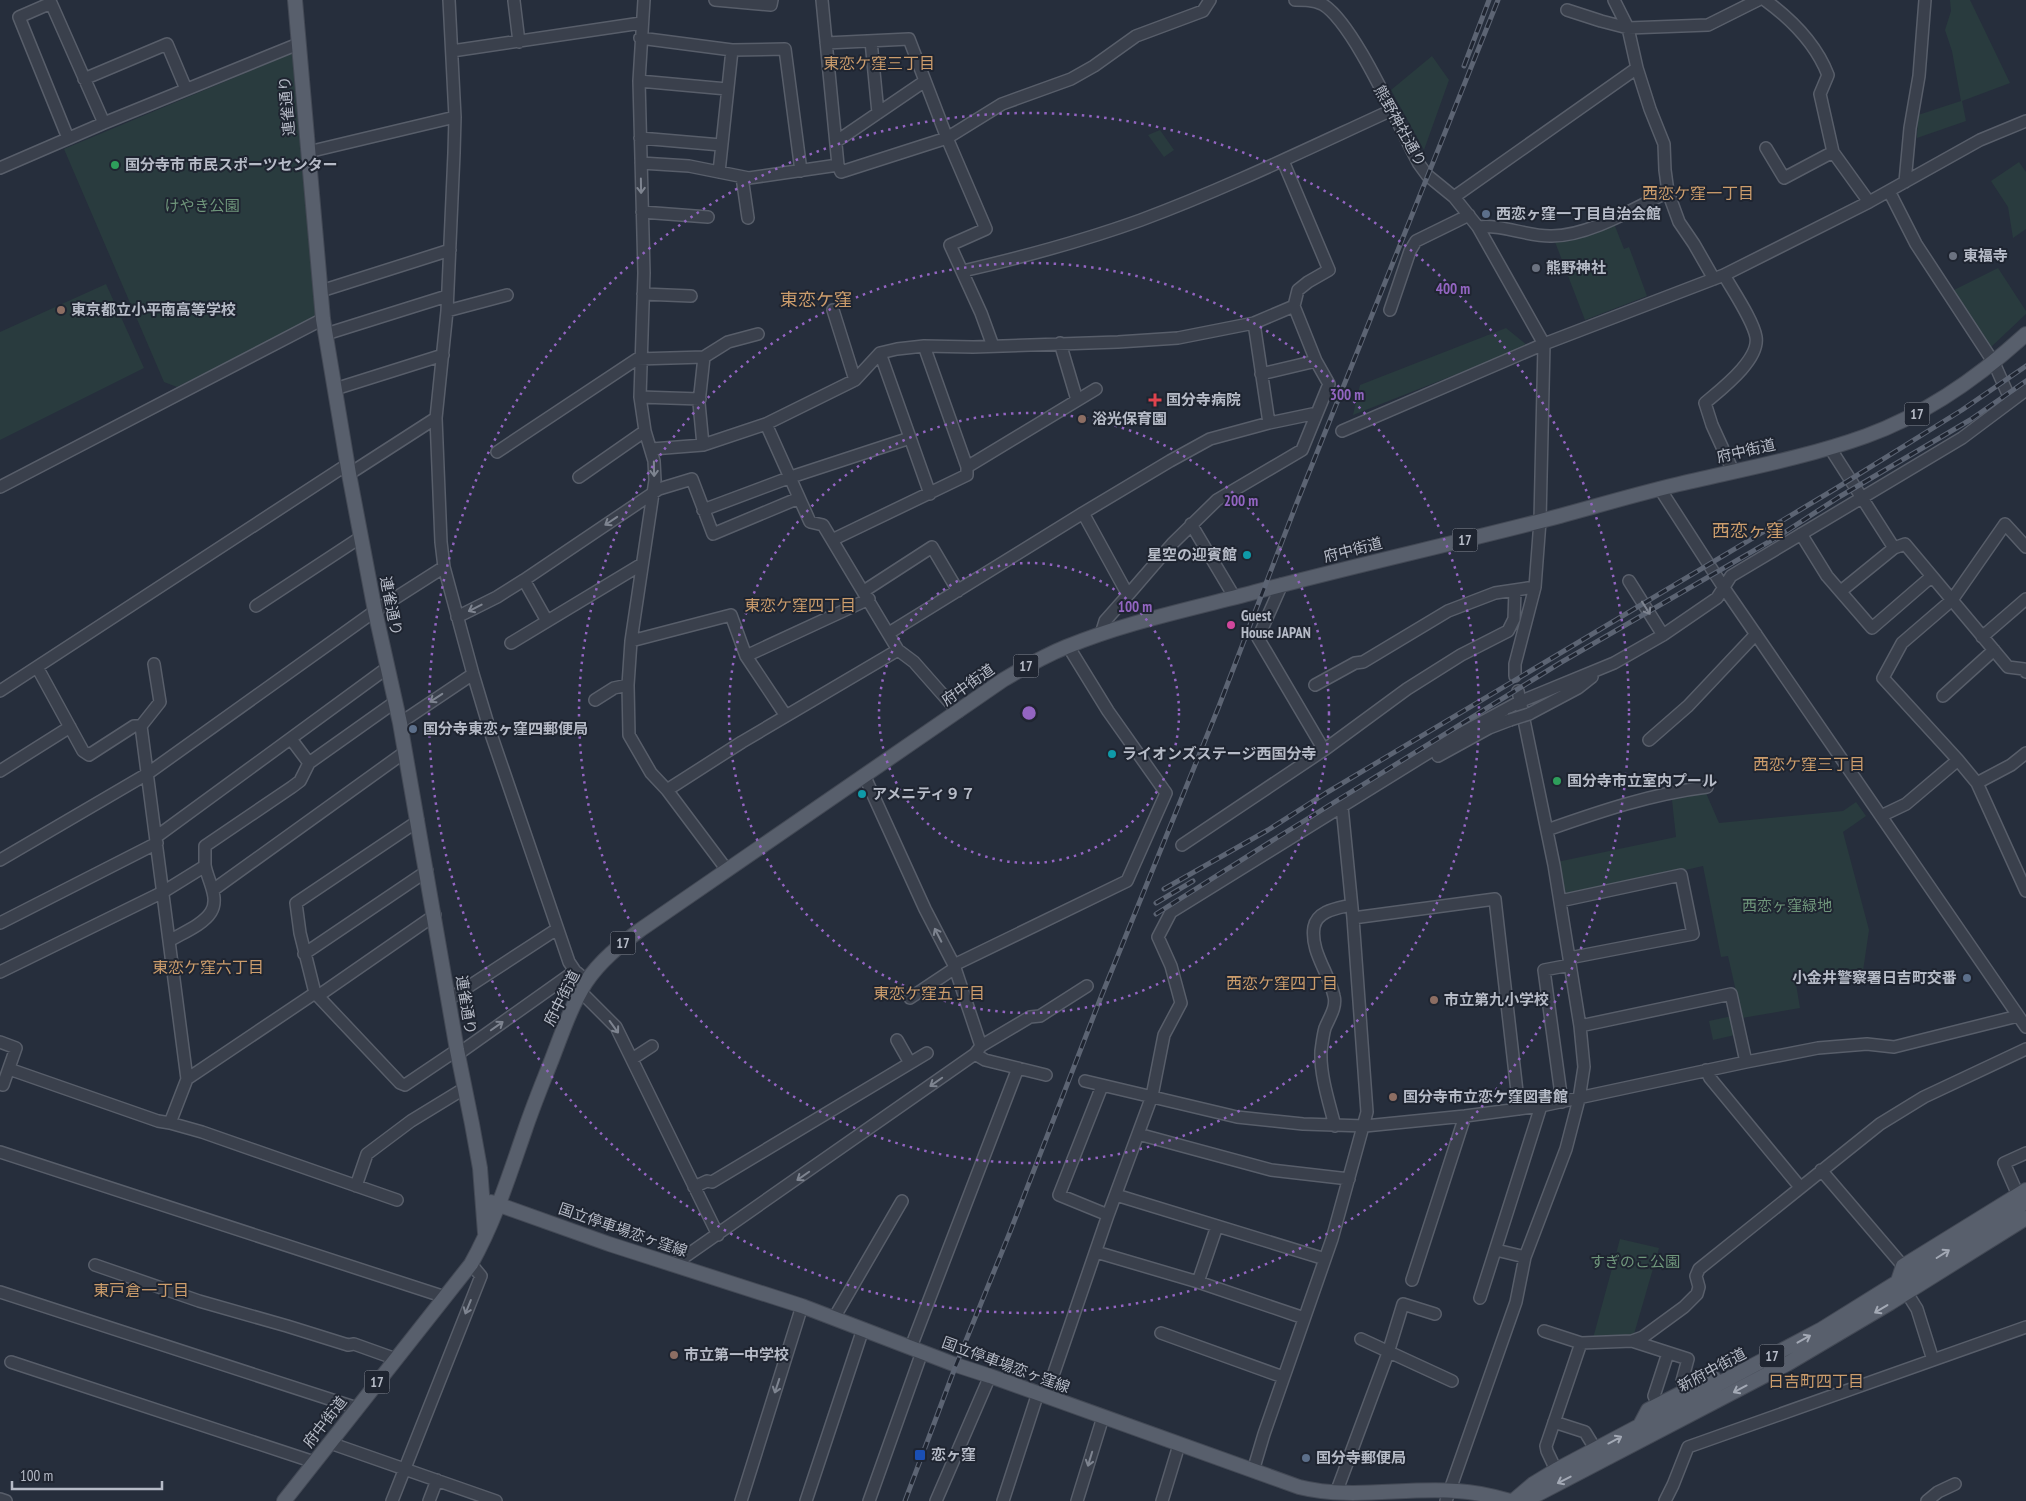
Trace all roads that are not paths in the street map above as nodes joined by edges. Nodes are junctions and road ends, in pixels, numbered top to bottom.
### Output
1 (295, 0) edge
2 (449, 0) edge
3 (644, 0) edge
4 (715, 0) edge
5 (772, 0) edge
6 (822, 0) edge
7 (1210, 0) edge
8 (1295, 0) edge
9 (1614, 0) edge
10 (1758, 0) edge
11 (1766, 0) edge
12 (1925, 0) edge
13 (514, 1) edge
14 (1567, 10) dead end
15 (641, 23) junction
16 (1628, 28) junction
17 (640, 38) junction
18 (519, 42) junction
19 (871, 42) junction
20 (298, 44) junction
21 (826, 44) junction
22 (732, 50) junction
23 (452, 51) junction
24 (1638, 68) junction
25 (84, 80) junction
26 (639, 81) junction
27 (925, 81) junction
28 (186, 89) junction
29 (727, 89) junction
30 (1392, 110) junction
31 (878, 113) junction
32 (455, 117) junction
33 (2026, 121) edge
34 (104, 123) junction
35 (68, 138) junction
36 (640, 138) junction
37 (947, 138) junction
38 (837, 141) junction
39 (721, 145) junction
40 (1766, 148) dead end
41 (308, 152) junction
42 (1833, 152) junction
43 (1283, 161) junction
44 (641, 163) junction
45 (838, 165) junction
46 (0, 168) edge
47 (801, 171) junction
48 (720, 172) junction
49 (742, 177) junction
50 (1905, 182) junction
51 (1889, 191) junction
52 (1668, 192) junction
53 (1454, 198) junction
54 (1869, 202) junction
55 (642, 212) junction
56 (1469, 216) junction
57 (708, 217) dead end
58 (748, 218) dead end
59 (1478, 227) junction
60 (450, 250) junction
61 (962, 271) junction
62 (1719, 277) junction
63 (321, 291) junction
64 (643, 294) junction
65 (507, 295) dead end
66 (447, 296) junction
67 (691, 296) dead end
68 (1294, 306) junction
69 (833, 310) dead end
70 (1390, 310) dead end
71 (447, 311) junction
72 (323, 319) junction
73 (1254, 323) junction
74 (326, 334) junction
75 (758, 334) dead end
76 (2026, 334) edge
77 (1060, 343) junction
78 (1544, 344) junction
79 (924, 346) junction
80 (993, 346) junction
81 (880, 354) junction
82 (442, 355) junction
83 (704, 357) junction
84 (642, 358) junction
85 (1316, 361) junction
86 (1994, 363) junction
87 (1261, 374) junction
88 (855, 380) junction
89 (335, 389) junction
90 (1096, 389) dead end
91 (2026, 390) edge
92 (640, 397) junction
93 (700, 399) junction
94 (1077, 400) junction
95 (2011, 401) junction
96 (1317, 413) junction
97 (436, 418) junction
98 (1269, 423) junction
99 (766, 424) junction
100 (1342, 431) dead end
101 (645, 432) junction
102 (910, 438) junction
103 (703, 445) junction
104 (1830, 448) junction
105 (652, 449) junction
106 (497, 452) dead end
107 (967, 467) junction
108 (349, 469) junction
109 (1733, 471) junction
110 (579, 477) dead end
111 (791, 477) junction
112 (0, 487) edge
113 (1660, 489) junction
114 (652, 493) junction
115 (930, 494) junction
116 (799, 498) junction
117 (1862, 498) junction
118 (703, 510) junction
119 (1083, 513) junction
120 (1540, 521) junction
121 (1191, 524) junction
122 (1801, 534) junction
123 (361, 537) junction
124 (832, 540) junction
125 (2026, 547) edge
126 (1894, 548) junction
127 (642, 564) junction
128 (444, 567) junction
129 (1931, 577) junction
130 (524, 580) junction
131 (1629, 581) dead end
132 (1282, 584) junction
133 (1535, 587) junction
134 (1724, 588) junction
135 (958, 590) junction
136 (1515, 590) junction
137 (1841, 591) junction
138 (867, 595) junction
139 (1128, 595) junction
140 (1235, 598) junction
141 (2026, 599) edge
142 (1952, 600) junction
143 (256, 606) dead end
144 (375, 612) junction
145 (457, 617) junction
146 (547, 621) junction
147 (889, 633) junction
148 (1101, 634) junction
149 (1756, 634) junction
150 (1663, 635) junction
151 (1982, 637) junction
152 (631, 641) junction
153 (511, 643) dead end
154 (1068, 646) junction
155 (898, 650) junction
156 (1994, 650) junction
157 (746, 656) junction
158 (154, 664) dead end
159 (1610, 665) junction
160 (37, 667) junction
161 (387, 668) junction
162 (2026, 672) edge
163 (472, 674) junction
164 (1516, 676) dead end
165 (1315, 684) dead end
166 (628, 685) junction
167 (0, 691) edge
168 (1943, 696) dead end
169 (1518, 697) junction
170 (595, 700) dead end
171 (395, 702) junction
172 (958, 712) junction
173 (786, 716) junction
174 (400, 722) junction
175 (140, 726) junction
176 (70, 727) junction
177 (291, 739) junction
178 (1649, 740) dead end
179 (1324, 750) junction
180 (405, 752) junction
181 (2026, 753) edge
182 (1958, 760) junction
183 (309, 763) junction
184 (1408, 766) junction
185 (0, 771) edge
186 (147, 774) junction
187 (864, 775) junction
188 (1977, 783) junction
189 (1707, 787) dead end
190 (667, 790) junction
191 (1342, 806) junction
192 (1881, 816) junction
193 (418, 821) junction
194 (1546, 824) junction
195 (156, 840) junction
196 (1182, 845) dead end
197 (0, 860) edge
198 (206, 866) junction
199 (727, 870) junction
200 (427, 871) junction
201 (213, 890) junction
202 (2026, 891) edge
203 (163, 892) junction
204 (1560, 901) junction
205 (1351, 905) junction
206 (435, 915) junction
207 (1352, 918) junction
208 (0, 923) edge
209 (557, 929) junction
210 (169, 941) junction
211 (304, 954) junction
212 (1570, 961) junction
213 (954, 966) junction
214 (575, 971) junction
215 (0, 972) edge
216 (584, 986) junction
217 (1087, 986) dead end
218 (316, 994) junction
219 (910, 998) dead end
220 (448, 1000) junction
221 (2023, 1020) edge
222 (1580, 1026) junction
223 (897, 1040) dead end
224 (0, 1042) edge
225 (652, 1046) dead end
226 (2026, 1049) edge
227 (978, 1050) junction
228 (457, 1052) junction
229 (927, 1053) dead end
230 (632, 1059) junction
231 (1746, 1062) junction
232 (910, 1063) junction
233 (1018, 1068) junction
234 (9, 1069) junction
235 (1706, 1070) junction
236 (1046, 1075) dead end
237 (187, 1079) junction
238 (1085, 1081) dead end
239 (0, 1084) edge
240 (1102, 1086) junction
241 (465, 1088) junction
242 (1152, 1096) junction
243 (1579, 1099) junction
244 (1562, 1102) junction
245 (1541, 1106) junction
246 (1519, 1109) junction
247 (1464, 1116) junction
248 (170, 1123) junction
249 (1335, 1126) junction
250 (1365, 1126) junction
251 (1138, 1134) junction
252 (0, 1152) edge
253 (2026, 1153) edge
254 (1821, 1170) junction
255 (1349, 1179) junction
256 (356, 1186) junction
257 (1800, 1187) junction
258 (694, 1188) junction
259 (482, 1190) junction
260 (1116, 1195) junction
261 (2023, 1195) edge
262 (397, 1200) dead end
263 (902, 1201) dead end
264 (500, 1205) junction
265 (1108, 1215) junction
266 (2026, 1218) edge
267 (1217, 1226) junction
268 (718, 1235) junction
269 (486, 1238) junction
270 (1496, 1250) junction
271 (1096, 1252) junction
272 (1525, 1258) junction
273 (1326, 1260) junction
274 (471, 1264) junction
275 (95, 1265) dead end
276 (673, 1265) junction
277 (1903, 1266) junction
278 (1412, 1280) dead end
279 (1198, 1282) junction
280 (1902, 1288) junction
281 (0, 1292) edge
282 (445, 1297) junction
283 (1480, 1298) dead end
284 (802, 1306) junction
285 (1435, 1314) dead end
286 (834, 1318) junction
287 (1304, 1318) junction
288 (2026, 1327) edge
289 (863, 1329) junction
290 (1544, 1330) dead end
291 (1161, 1332) dead end
292 (1361, 1339) dead end
293 (1632, 1341) junction
294 (1581, 1343) junction
295 (917, 1350) junction
296 (1388, 1353) junction
297 (1668, 1353) junction
298 (396, 1359) junction
299 (1933, 1360) junction
300 (11, 1362) dead end
301 (990, 1376) junction
302 (1283, 1377) junction
303 (1452, 1381) dead end
304 (1726, 1381) junction
305 (1686, 1391) junction
306 (1042, 1395) junction
307 (1658, 1405) junction
308 (357, 1408) junction
309 (1103, 1417) junction
310 (1554, 1422) junction
311 (1639, 1426) junction
312 (330, 1443) junction
313 (1179, 1445) junction
314 (1596, 1450) junction
315 (314, 1462) junction
316 (404, 1469) junction
317 (1556, 1470) junction
318 (1253, 1471) junction
319 (437, 1480) junction
320 (1955, 1484) dead end
321 (1336, 1493) junction
322 (1447, 1496) edge
323 (1487, 1498) edge
324 (0, 1499) edge
325 (6, 1501) edge
326 (284, 1501) edge
327 (392, 1501) edge
328 (429, 1501) edge
329 (496, 1501) edge
330 (741, 1501) edge
331 (806, 1501) edge
332 (869, 1501) edge
333 (936, 1501) edge
334 (1004, 1501) edge
335 (1078, 1501) edge
336 (1162, 1501) edge
337 (1513, 1501) edge
338 (1665, 1501) edge
339 (1927, 1501) edge

1 - 20 main road, 連雀通り
2 - 23 street
3 - 15 street
4 - 5 street
6 - 21 street
7 - 37 street
8 - 30 street, 熊野神社通り
9 - 16 street
10 - 16 street
11 - 42 street
12 - 50 street
13 - 18 street
14 - 16 street
15 - 17 street
15 - 18 street
16 - 24 street
17 - 22 street
17 - 26 street
18 - 23 street
19 - 21 street
19 - 27 street
19 - 31 street
20 - 28 street
20 - 41 main road, 連雀通り
21 - 38 street
22 - 29 street
22 - 47 street
23 - 32 street
24 - 52 street
24 - 53 street
25 - 28 street
25 - 34 street
25 - 35 street
26 - 29 street
26 - 36 street
27 - 31 street
27 - 37 street
28 - 34 street
29 - 39 street
30 - 43 street
30 - 53 street, 熊野神社通り
31 - 38 street
32 - 41 street
32 - 60 street
33 - 50 street
34 - 35 street
35 - 46 street
36 - 39 street
36 - 44 street
37 - 45 street
37 - 61 street
38 - 45 street
39 - 48 street
40 - 42 street
41 - 63 main road, 連雀通り
42 - 54 street
43 - 61 street
43 - 68 street
44 - 48 street
44 -> 55 street
45 - 47 street
47 - 49 street
48 - 49 street
49 - 58 street
50 - 51 street
51 - 54 street
51 - 86 street
52 - 59 street
52 - 62 street
53 - 56 street, 熊野神社通り
54 - 62 street
55 - 57 street
55 - 64 street
56 - 59 street, 熊野神社通り
56 - 70 street
59 - 78 street, 熊野神社通り
60 - 63 street
60 - 66 street
61 - 80 street
62 - 78 street
62 - 109 street
63 - 72 main road, 連雀通り
64 - 67 street
64 - 84 street
65 - 71 street
66 - 71 street
66 - 74 street
68 - 73 street
68 - 85 street
69 - 88 street
71 - 82 street
72 - 74 main road, 連雀通り
72 - 112 street
73 - 77 street
73 - 87 street
74 - 89 main road, 連雀通り
75 - 83 street
76 - 86 main road, 府中街道 / 17
77 - 80 street
77 - 94 street
78 - 100 street
78 - 120 street
79 - 80 street
79 - 81 street
79 - 107 street
81 - 88 street
81 - 102 street
82 - 89 street
82 - 97 street
83 - 84 street
83 - 93 street
84 - 92 street
84 - 106 street
85 - 87 street
85 - 96 street
86 - 95 street
86 - 104 main road, 府中街道 / 17
87 - 98 street
88 - 99 street
89 - 108 main road, 連雀通り
90 - 94 street
91 - 95 street
92 - 93 street
92 - 101 street
93 - 103 street
94 - 107 street
95 - 117 street
96 - 98 street
96 - 121 street
97 - 108 street
97 - 128 street
98 - 119 street
99 - 103 street
99 - 111 street
101 - 105 street
101 - 110 street
102 - 111 street
102 - 115 street
103 - 105 street
104 - 109 main road, 府中街道 / 17
104 - 117 street
105 -> 114 street
107 - 115 street
108 - 123 main road, 連雀通り
108 - 160 street
109 - 113 main road, 府中街道 / 17
111 - 116 street
111 - 118 street
113 - 120 main road, 府中街道 / 17
113 - 134 street
114 - 118 street
114 - 127 street
114 -> 130 street
115 - 124 street
116 - 118 street
116 - 124 street
117 - 122 street
117 - 126 street
119 - 135 street
119 - 139 street
120 - 132 main road, 府中街道 / 17
120 - 133 street
121 - 139 street
121 - 140 street
122 - 134 street
122 - 137 street
123 - 143 street
123 - 144 main road, 連雀通り
124 - 138 street
125 - 142 street
126 - 129 street
126 - 137 street
127 - 146 street
127 - 152 street
128 - 144 street
128 - 145 street
129 - 137 street
129 - 142 street
130 -> 145 street
130 - 146 street
131 -> 150 street
132 - 140 main road, 府中街道 / 17
132 - 179 street
133 - 136 street
133 - 164 street
134 - 149 street
134 - 150 street
135 - 138 street
135 - 147 street
136 - 165 street
136 - 179 street
138 - 147 street
138 - 157 street
139 - 148 street
140 - 148 main road, 府中街道 / 17
141 - 151 street
142 - 151 street
142 - 182 street
144 - 161 main road, 連雀通り
144 - 186 street
145 - 163 street
146 - 153 street
147 - 155 street
148 - 154 main road, 府中街道 / 17
149 - 178 street
149 - 192 street
150 - 159 street
151 - 156 street
152 - 157 street
152 - 166 street
154 - 172 main road, 府中街道 / 17
154 - 213 street
155 - 172 street
155 - 173 street
156 - 162 street
156 - 168 street
157 - 173 street
158 - 175 street
159 - 169 street
159 - 184 street, bridge
160 - 167 street
160 - 176 street
161 - 171 main road, 連雀通り
161 - 177 street
163 -> 174 street
163 - 209 street
166 - 170 street
166 - 190 street
169 - 184 street
169 - 194 street
171 - 174 main road, 連雀通り
171 - 183 street
172 - 187 main road, 府中街道 / 17
173 - 190 street
174 - 180 main road, 連雀通り
175 - 176 street
175 - 186 street
176 - 185 street
177 - 183 street
177 - 195 street
179 - 196 street
180 - 193 main road, 連雀通り
180 - 201 street
181 - 188 street
182 - 188 street
182 - 192 street
183 - 198 street
184 - 191 street
186 - 195 street
186 - 197 street
187 - 199 main road, 府中街道 / 17
213 -> 187 street
188 - 202 street
189 - 194 street
190 - 199 street
191 - 205 street
191 - 242 street
192 - 221 street
193 - 200 main road, 連雀通り
193 - 211 street
194 - 204 street
195 - 203 street
195 - 208 street
198 - 201 street
198 - 203 street
199 - 216 main road, 府中街道 / 17
200 - 206 main road, 連雀通り
200 - 211 street
201 - 210 street
203 - 210 street
203 - 215 street
204 - 212 street
204 - 212 street
205 - 207 street
205 - 249 street
206 - 218 street
206 - 220 main road, 連雀通り
207 - 246 street
207 - 250 street
209 - 214 street
209 - 220 street
210 - 237 street
211 - 218 street
212 - 222 street
212 - 244 street
213 - 219 street
213 - 227 street
214 - 216 street
228 -> 214 street
216 -> 230 street
216 - 264 main road, 府中街道 / 17
217 - 227 street
218 - 228 street
218 - 237 street
220 - 228 main road, 連雀通り
221 - 231 street
222 - 231 street
222 - 243 street
223 - 232 street
224 - 234 street
225 - 230 street
226 - 254 street
227 - 233 street
227 -> 268 street
228 - 241 main road, 連雀通り
229 - 232 street
230 - 258 street
231 - 235 street
232 - 258 street
233 - 236 street
233 - 295 street
234 - 239 street
234 - 248 street
235 - 243 street
235 - 257 street
237 - 248 street
238 - 240 street
240 - 242 street
240 - 265 street
241 - 256 street
241 - 259 main road, 連雀通り
242 - 249 street
242 - 251 street
243 - 244 street
243 - 272 street
244 - 245 street
245 - 246 street
245 - 270 street
246 - 247 street
247 - 250 street
247 - 278 street
248 - 256 street
249 - 250 street
250 - 255 street
251 - 255 street
251 - 260 street
252 - 282 street
253 - 261 street
254 - 257 street
254 - 277 street
255 - 273 street
256 - 262 street
257 - 293 street
258 - 268 street
259 - 264 main road
259 - 269 main road, 連雀通り
260 - 265 street
260 - 267 street
261 - 277 main road
280 -> 261 main road, 新府中街道 / 17
263 - 286 street
264 - 269 main road, 府中街道 / 17
264 - 276 main road, 国立停車場恋ヶ窪線
265 - 271 street
266 - 280 main road, 新府中街道 / 17
267 - 273 street
267 - 279 street
268 - 276 street
269 - 274 main road, 府中街道 / 17
270 - 272 street
270 - 283 street
271 - 279 street
271 - 306 street
272 - 322 street
273 - 287 street
274 - 282 main road, 府中街道 / 17
274 -> 316 street
275 - 298 street
276 - 284 main road, 国立停車場恋ヶ窪線
277 - 280 main road
279 - 287 street
280 - 299 street
304 -> 280 main road, 新府中街道 / 17
280 -> 337 main road, 新府中街道 / 17
281 - 308 street
282 - 298 main road, 府中街道 / 17
284 - 286 main road, 国立停車場恋ヶ窪線
284 -> 330 street
285 - 296 street
286 - 289 main road, 国立停車場恋ヶ窪線
287 - 302 street
288 - 299 street
289 - 295 main road, 国立停車場恋ヶ窪線
289 - 331 street
290 - 294 street
291 - 302 street
292 - 296 street
293 - 294 street
293 - 297 street
294 - 310 street
295 - 301 main road, 国立停車場恋ヶ窪線
295 - 332 street
296 - 303 street
296 - 321 street
297 - 305 street
297 - 307 street
298 - 308 main road, 府中街道 / 17
299 - 338 street
300 - 315 street
301 - 306 main road, 国立停車場恋ヶ窪線
301 - 333 street
302 - 318 street
304 - 305 main road
304 - 311 main road, 新府中街道 / 17
305 - 307 main road
306 - 309 main road, 国立停車場恋ヶ窪線
306 - 334 street
307 - 311 main road
308 - 312 main road, 府中街道 / 17
309 - 313 main road, 国立停車場恋ヶ窪線
309 -> 335 street
310 - 314 street
310 - 317 street
314 -> 311 main road, 新府中街道 / 17
312 - 315 main road, 府中街道 / 17
312 - 316 street
313 - 318 main road, 国立停車場恋ヶ窪線
313 - 336 street
314 - 317 main road, 新府中街道 / 17
315 - 326 main road, 府中街道 / 17
316 - 319 street
316 - 327 street
317 - 337 main road, 新府中街道 / 17
318 - 321 main road, 国立停車場恋ヶ窪線
319 - 328 street
319 - 329 street
320 - 339 street
321 - 322 main road, 国立停車場恋ヶ窪線
322 - 323 main road, 国立停車場恋ヶ窪線
323 - 337 main road, 国立停車場恋ヶ窪線
324 - 325 street

